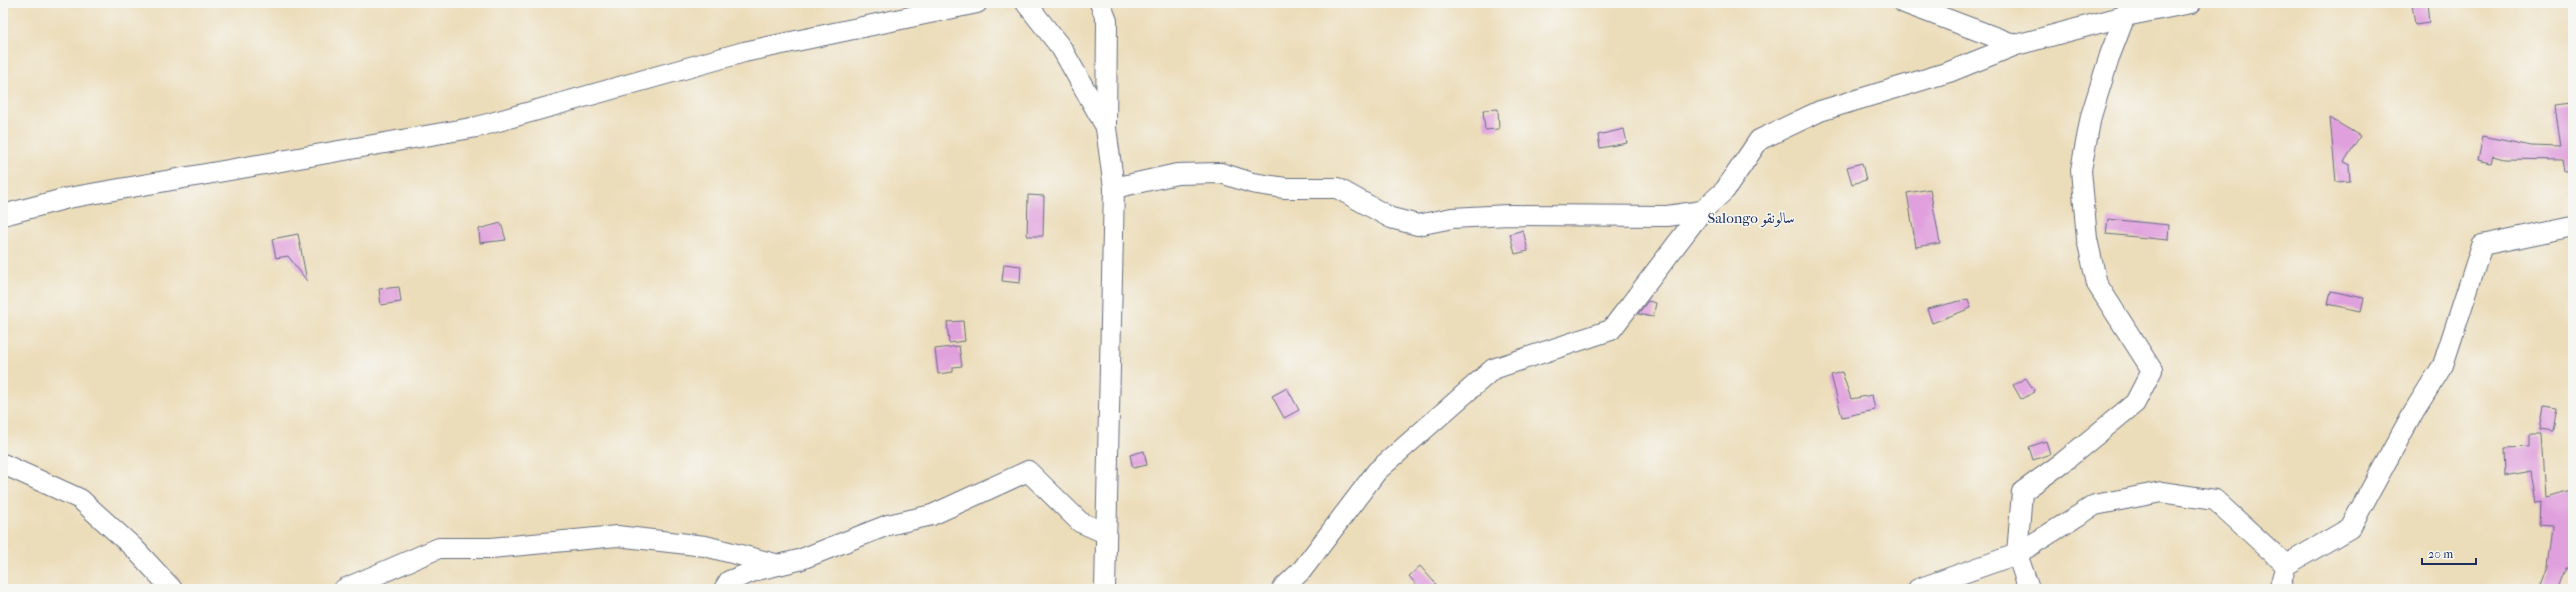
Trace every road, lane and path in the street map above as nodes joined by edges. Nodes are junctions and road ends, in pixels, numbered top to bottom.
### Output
1 (976, 3) edge
2 (1026, 3) edge
3 (1100, 3) edge
4 (1904, 3) edge
5 (2191, 3) edge
6 (2126, 16) junction
7 (2016, 45) junction
8 (1106, 128) junction
9 (1114, 188) junction
10 (1702, 211) junction
11 (3, 215) edge
12 (2573, 226) edge
13 (3, 464) edge
14 (1105, 533) junction
15 (2017, 554) junction
16 (779, 564) junction
17 (2286, 566) junction
18 (172, 589) edge
19 (344, 589) edge
20 (724, 589) edge
21 (1105, 589) edge
22 (1282, 589) edge
23 (1918, 589) edge
24 (2029, 589) edge
25 (2279, 589) edge

1 - 11 street
2 - 8 street
3 - 8 street
4 - 7 street
5 - 6 street
6 - 7 street
6 - 15 street
7 - 10 street
8 - 9 street
9 - 10 street
9 - 14 street
10 - 22 street
12 - 17 street
13 - 18 street
14 - 16 street
14 - 21 street
15 - 17 street
15 - 23 street
15 - 24 street
16 - 19 street
16 - 20 street
17 - 25 street

